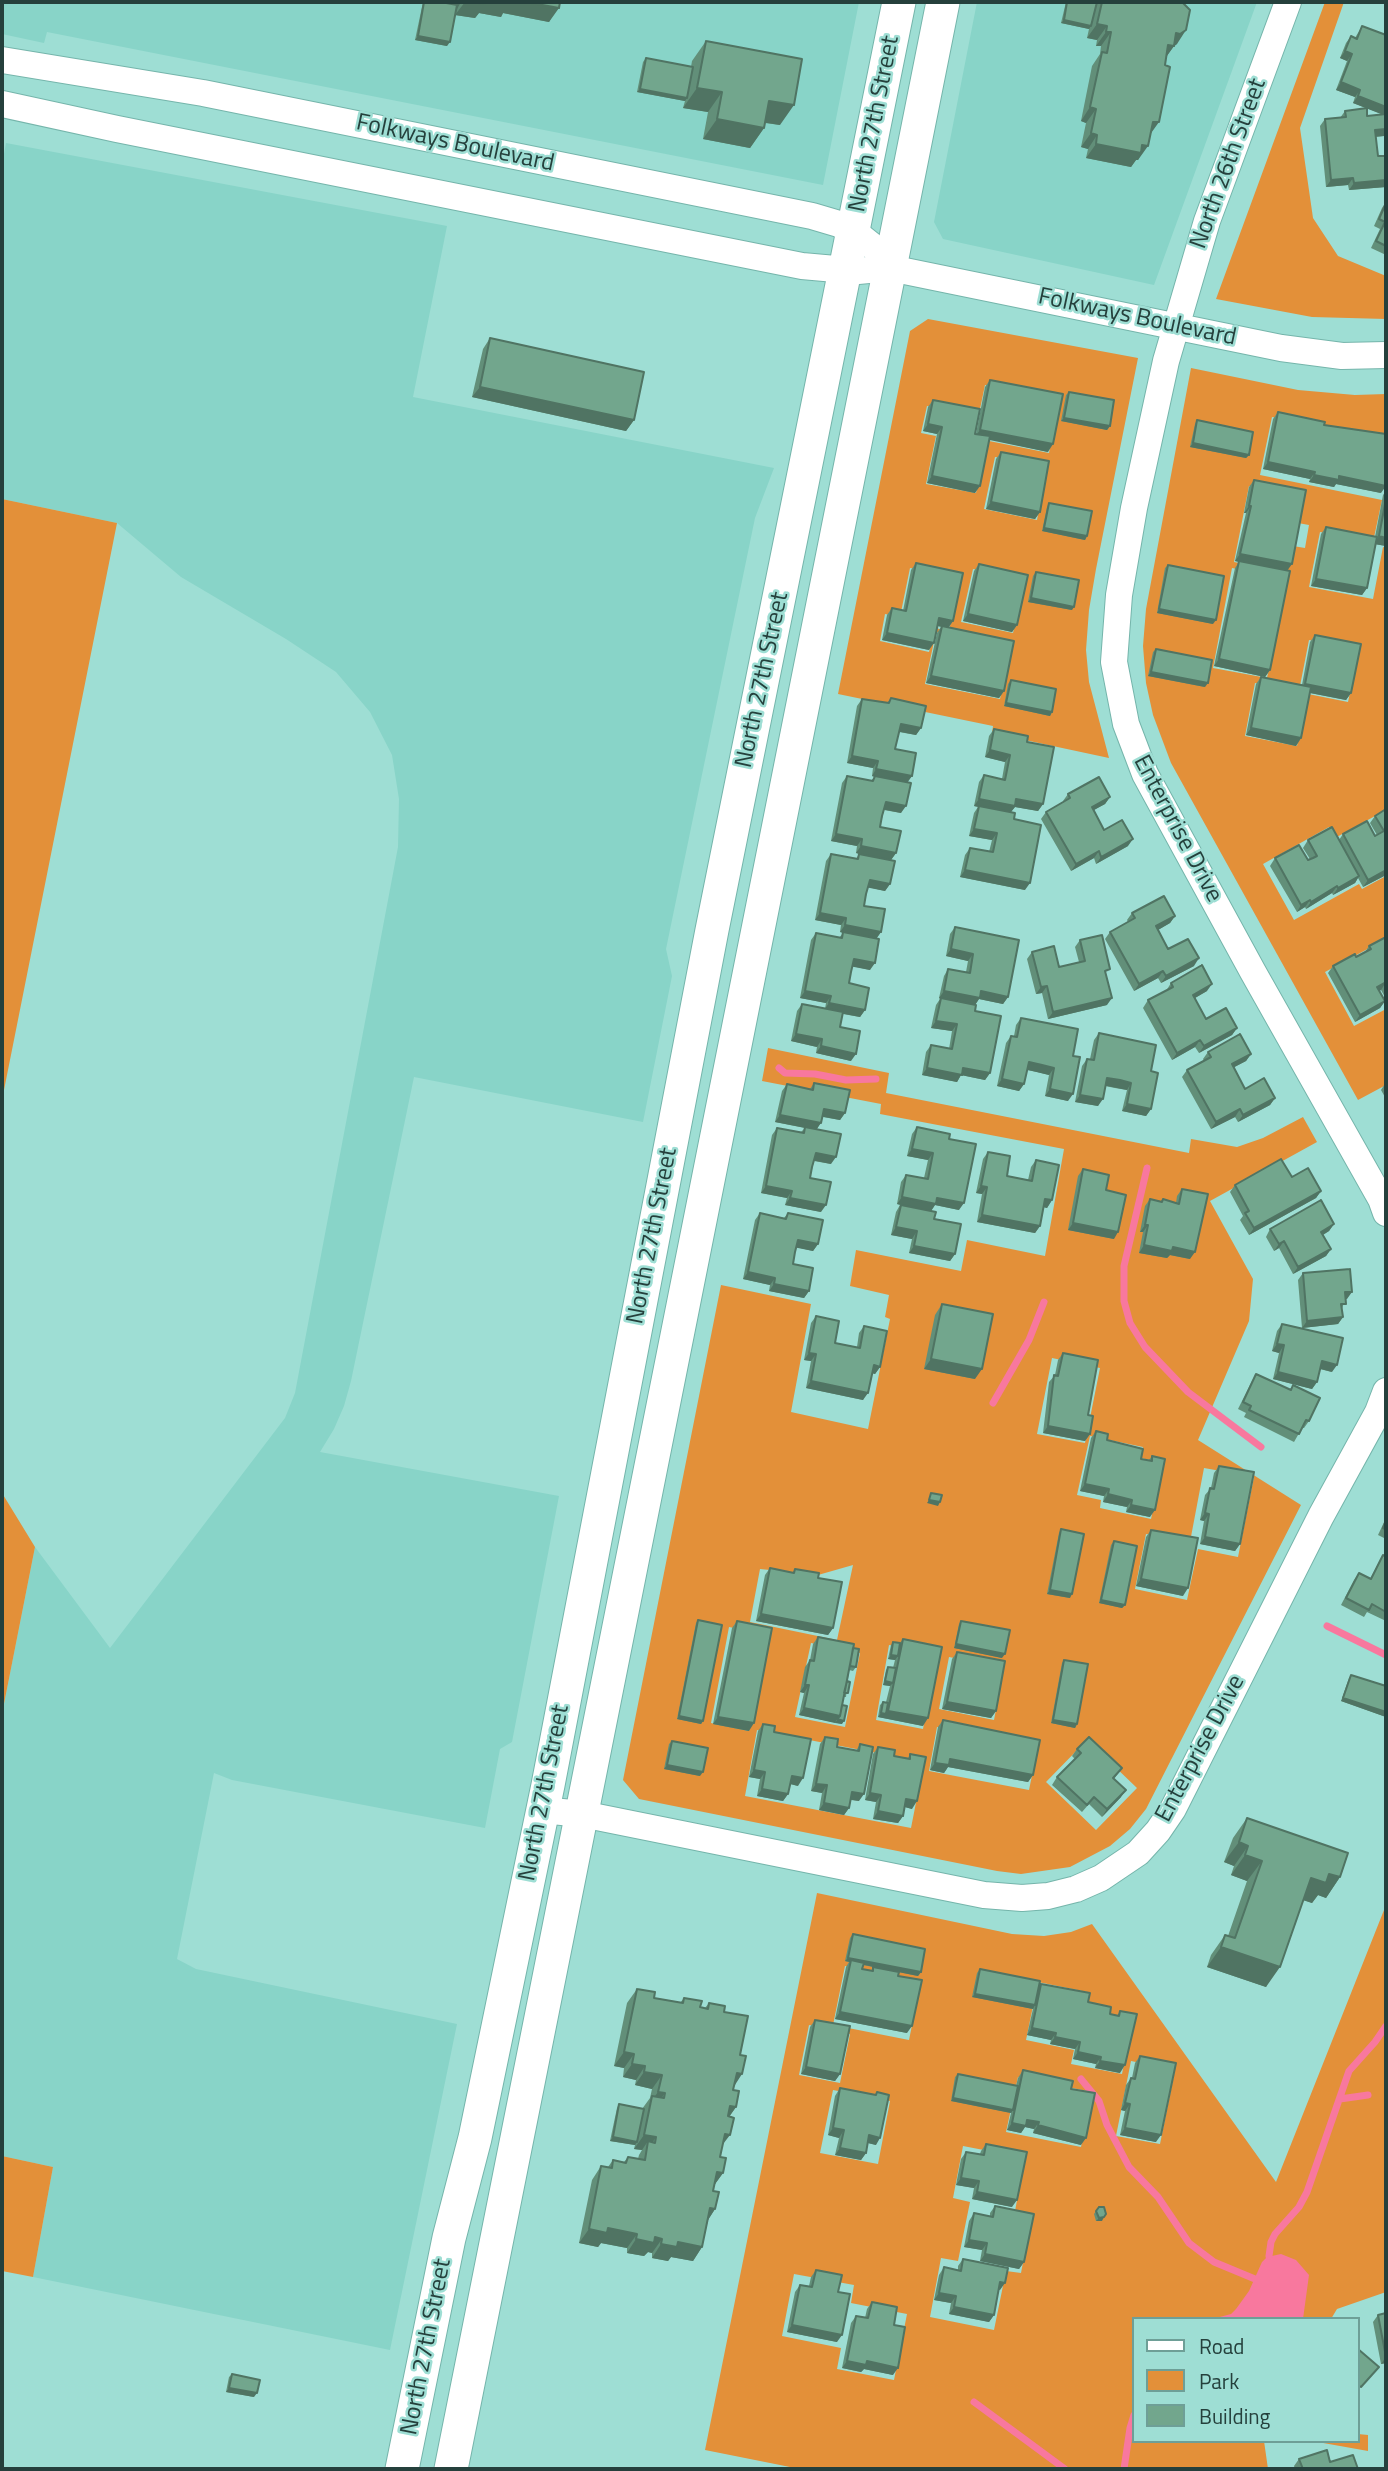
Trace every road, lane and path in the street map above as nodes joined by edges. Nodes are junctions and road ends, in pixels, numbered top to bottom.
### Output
1 (899, 2) edge
2 (943, 2) edge
3 (1288, 2) edge
4 (2, 60) edge
5 (2, 104) edge
6 (853, 232) junction
7 (890, 268) junction
8 (846, 271) junction
9 (1175, 327) junction
10 (1386, 355) edge
11 (1386, 1213) edge
12 (1386, 1391) edge
13 (545, 1798) junction
14 (582, 1814) junction
15 (402, 2469) edge
16 (451, 2469) edge

1 - 6 main road, North 27th Street
2 - 7 main road, North 27th Street
3 - 9 street, North 26th Street
4 - 6 street, Folkways Boulevard
5 - 8 street, Folkways Boulevard
6 - 7 street, Folkways Boulevard
6 - 8 main road, North 27th Street
7 - 8 street, Folkways Boulevard
7 - 9 street, Folkways Boulevard
7 - 14 main road, North 27th Street
8 - 13 main road, North 27th Street
9 - 10 street, Folkways Boulevard
9 - 11 street, Enterprise Drive
12 - 14 street, Enterprise Drive
13 - 14 street, Enterprise Drive
13 - 15 main road, North 27th Street
14 - 16 main road, North 27th Street

